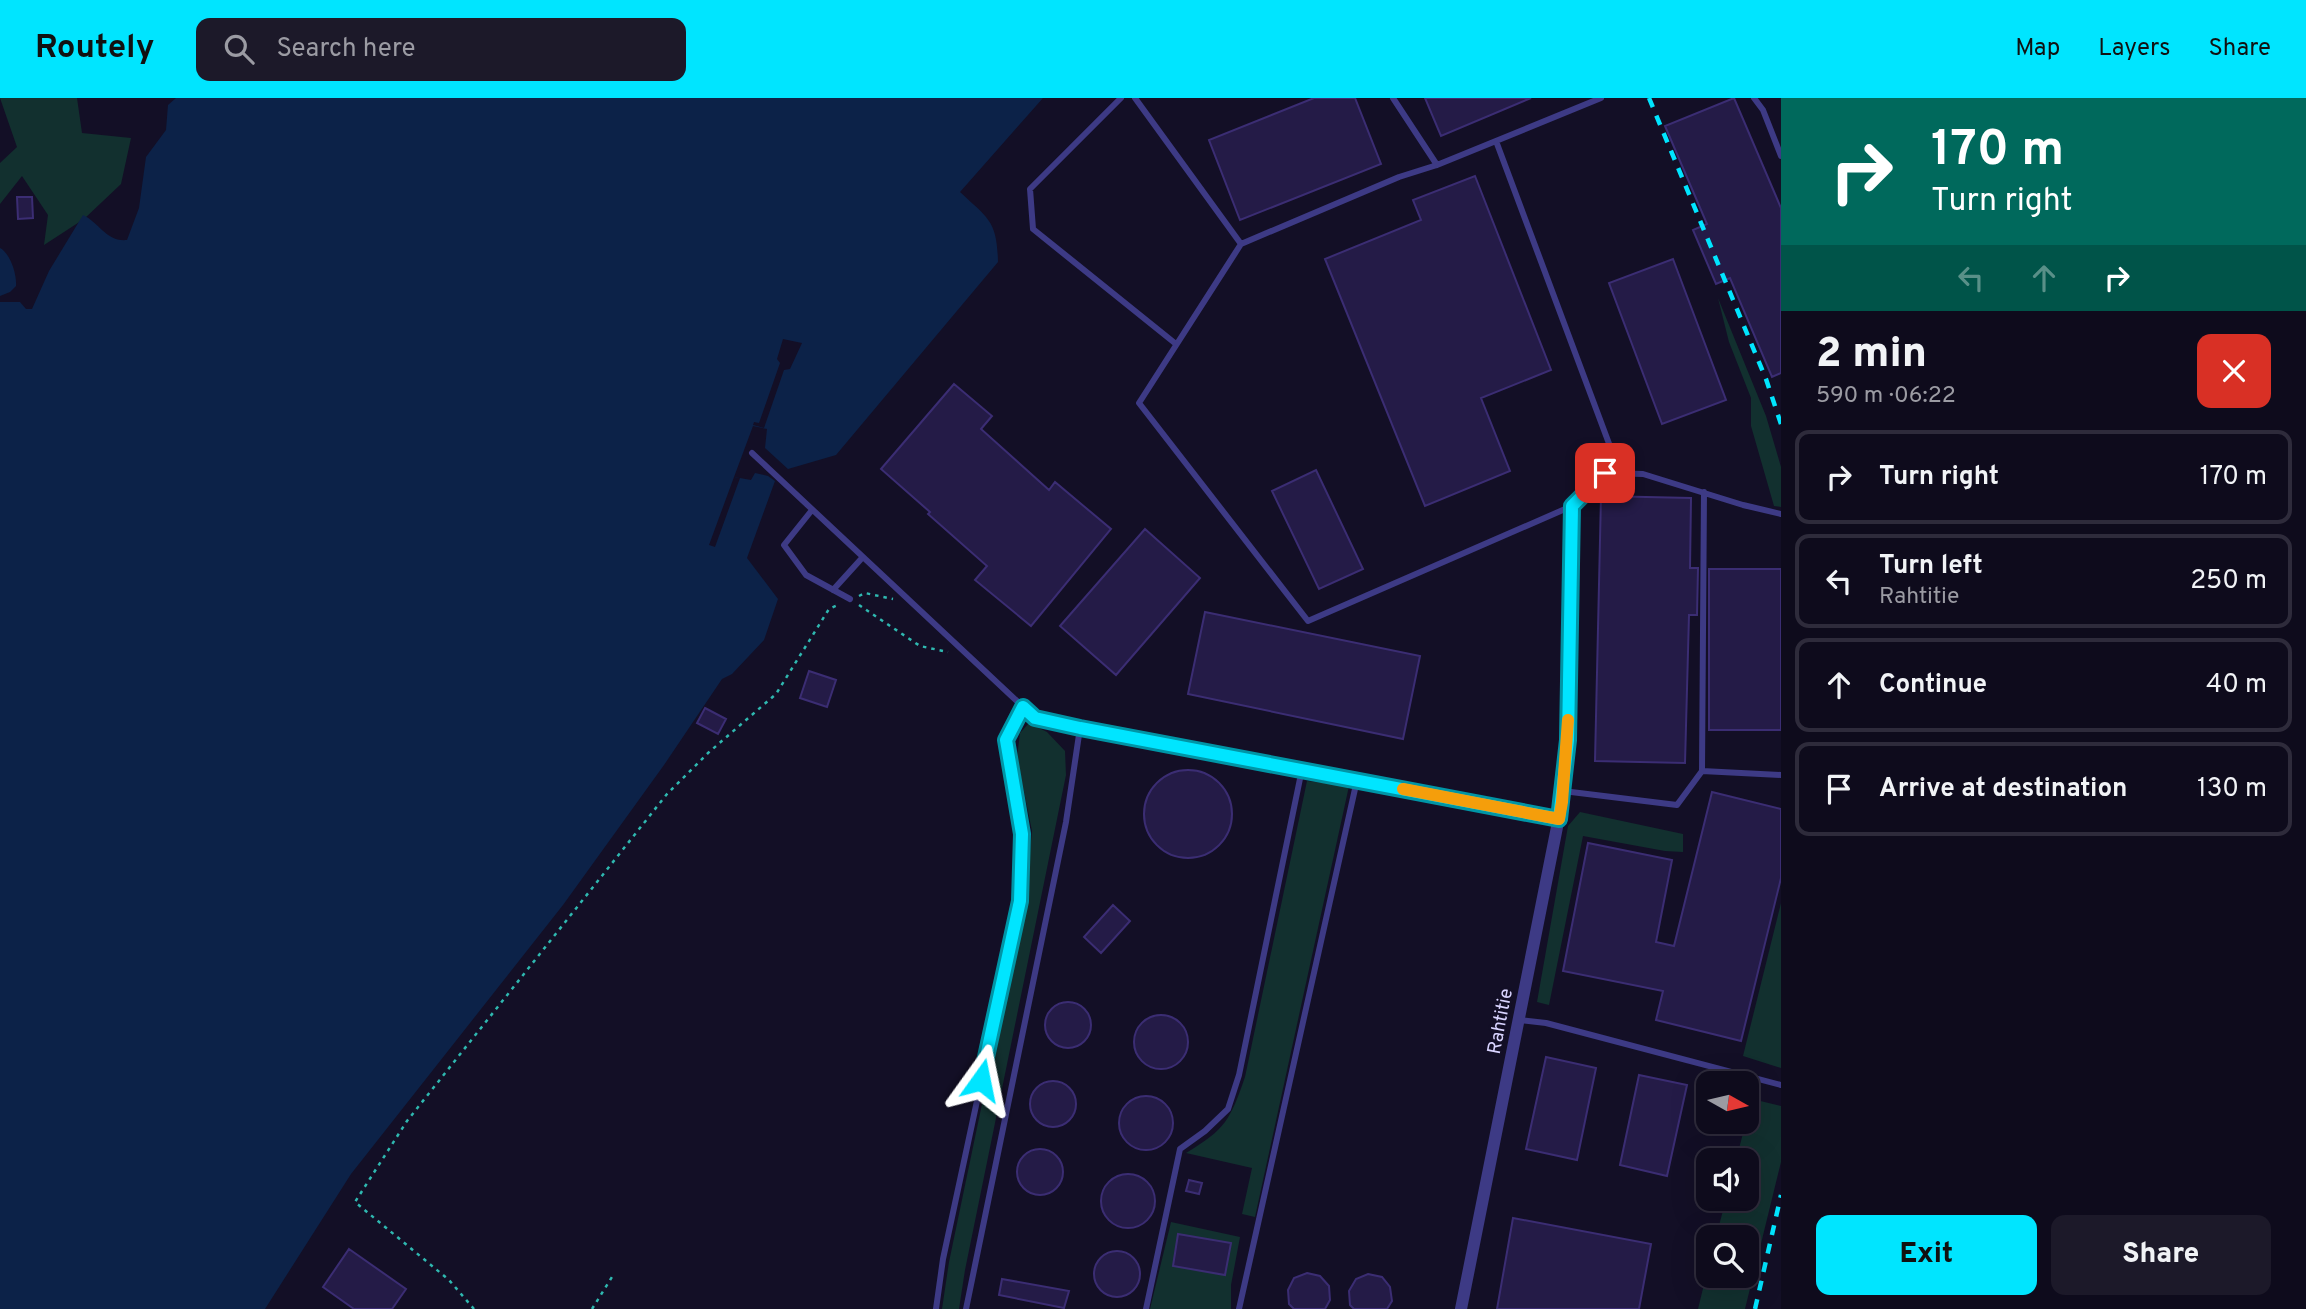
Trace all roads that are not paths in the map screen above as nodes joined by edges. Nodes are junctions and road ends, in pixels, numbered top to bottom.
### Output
1 (1121, 98) edge
2 (1135, 98) edge
3 (1393, 98) edge
4 (1601, 98) edge
5 (1754, 98) edge
6 (1496, 141) junction
7 (1781, 156) edge
8 (1437, 165) junction
9 (1241, 244) junction
10 (1176, 344) junction
11 (752, 453) dead end
12 (1620, 473) junction
13 (1703, 492) junction
14 (1572, 506) junction
15 (811, 510) junction
16 (1781, 514) edge
17 (862, 558) junction
18 (833, 590) junction
19 (850, 599) road end
20 (1023, 707) junction
21 (1080, 728) junction
22 (1568, 740) joint
23 (1302, 769) junction
24 (1702, 771) junction
25 (1781, 775) edge
26 (1357, 780) junction
27 (1563, 791) junction
28 (1559, 819) junction
29 (1519, 1020) junction
30 (1781, 1085) edge
31 (936, 1309) edge
32 (966, 1309) edge
33 (1146, 1309) edge
34 (1239, 1309) edge
35 (1461, 1309) edge

1 - 10 lane
2 - 9 lane
3 - 8 lane
4 - 6 lane
5 - 7 lane
6 - 8 lane
6 - 12 lane
8 - 9 lane
9 - 10 lane
10 - 14 lane
11 - 15 lane
12 - 13 lane
12 - 14 lane
13 - 16 lane
13 - 24 lane
14 - 22 lane
15 - 17 lane
15 - 18 lane
17 - 18 lane
17 - 20 lane
18 - 19 lane
20 - 21 lane
20 - 31 lane
21 - 23 lane
21 - 32 lane
22 - 27 street, Rahtitie
23 - 26 lane
23 - 33 lane
24 - 25 lane
24 - 27 lane
26 - 28 lane
26 - 34 lane
27 - 28 street, Rahtitie
28 - 29 street, Rahtitie
29 - 30 lane
29 - 35 street, Rahtitie

